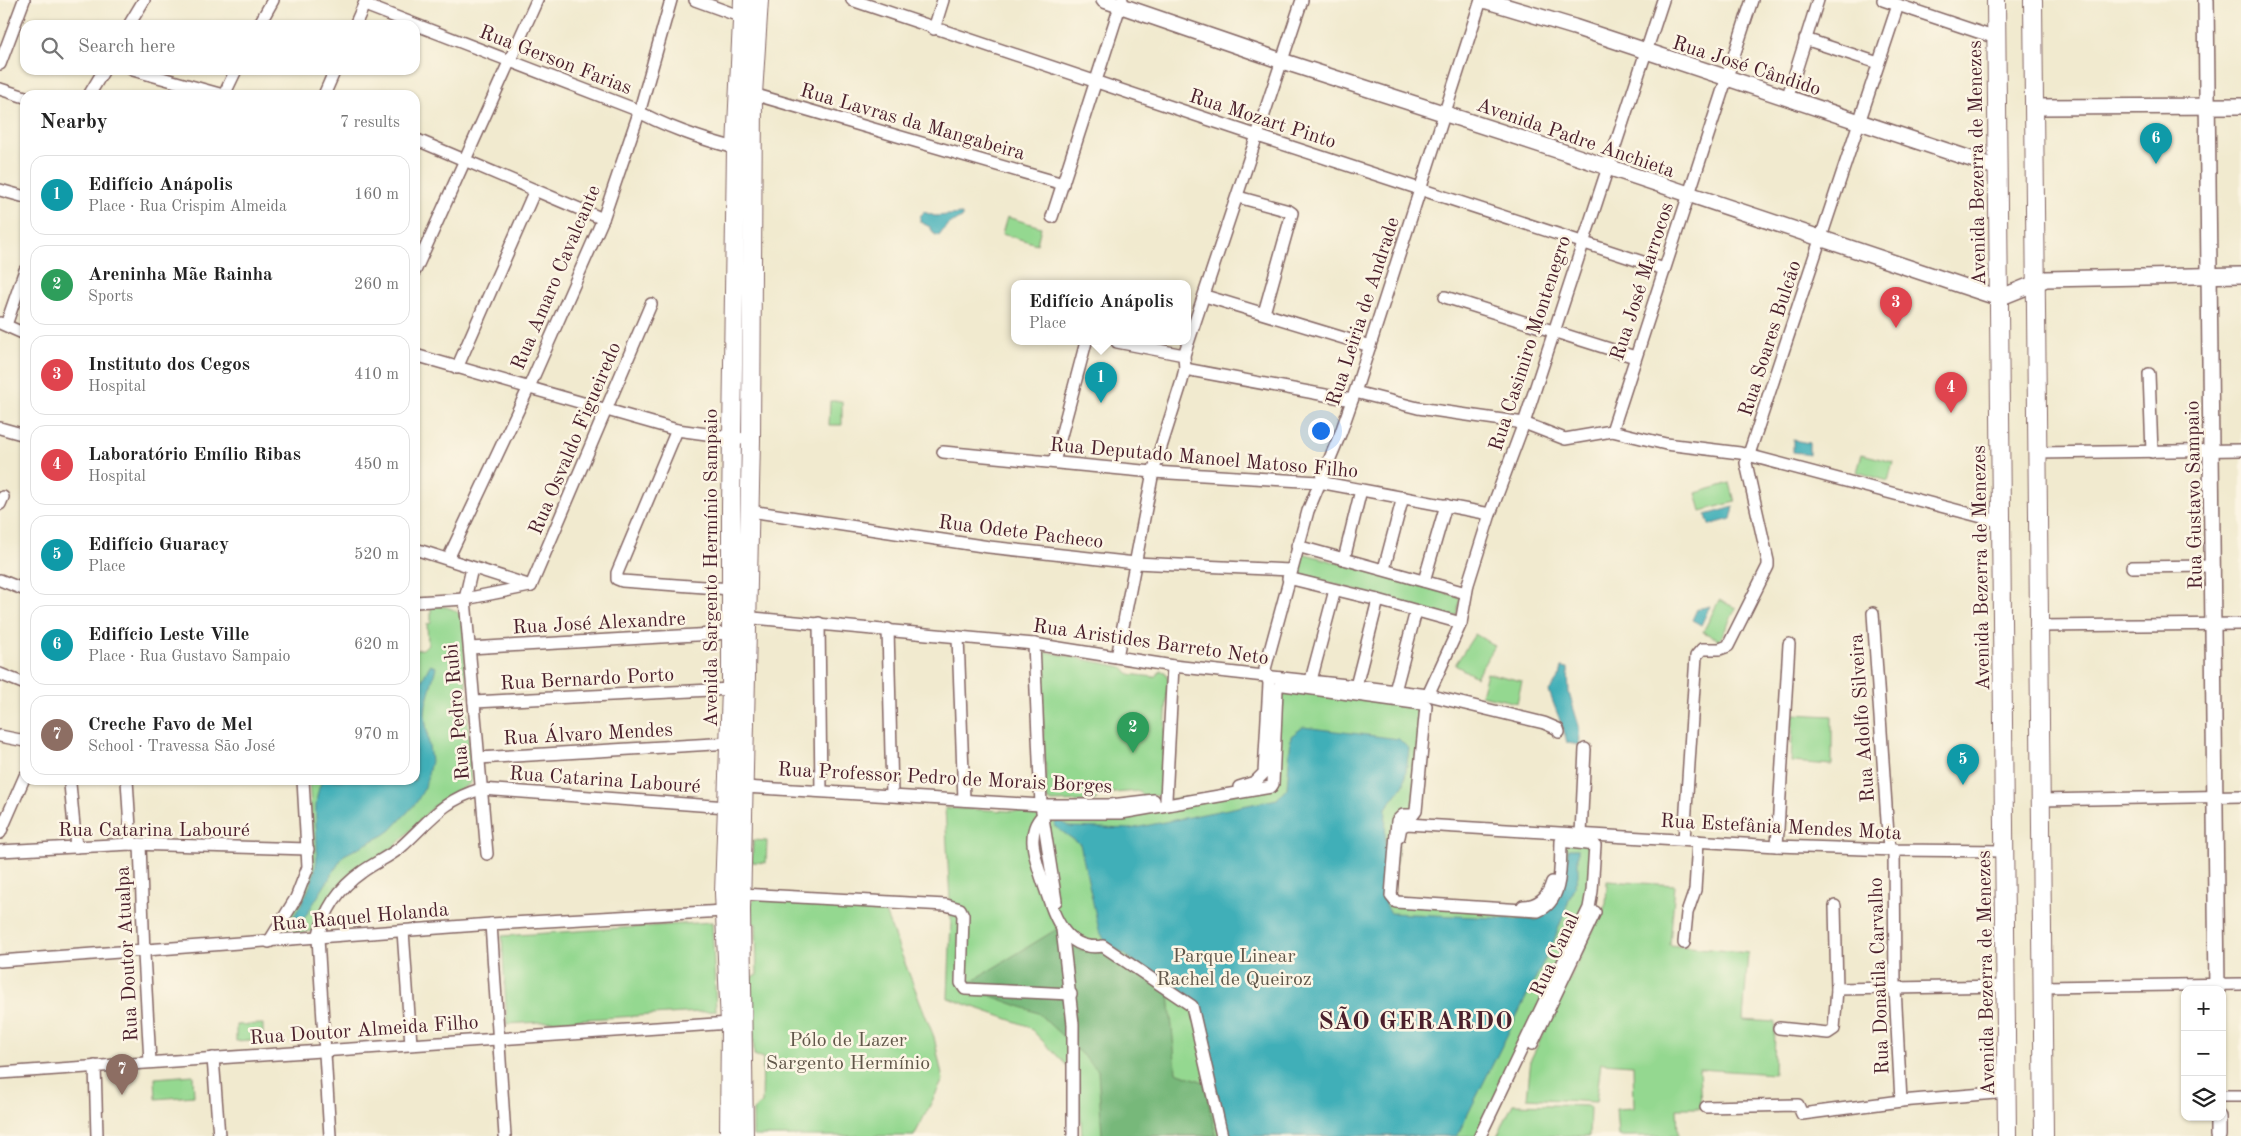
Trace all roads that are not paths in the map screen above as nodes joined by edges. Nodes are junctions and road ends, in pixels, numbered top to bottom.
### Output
1 (24, 0) edge
2 (144, 0) edge
3 (273, 0) edge
4 (366, 0) edge
5 (537, 0) edge
6 (671, 0) edge
7 (695, 0) edge
8 (759, 0) edge
9 (852, 0) edge
10 (943, 0) edge
11 (1104, 0) edge
12 (1302, 0) edge
13 (1483, 0) edge
14 (1663, 0) edge
15 (1752, 0) edge
16 (1818, 0) edge
17 (1883, 0) edge
18 (1996, 0) edge
19 (2033, 0) edge
20 (2206, 0) edge
21 (1121, 3) edge
22 (1898, 5) junction
23 (742, 8) edge
24 (132, 20) edge
25 (262, 20) edge
26 (357, 20) edge
27 (403, 20) edge
28 (420, 27) edge
29 (934, 29) junction
30 (1996, 38) junction
31 (1805, 39) junction
32 (1646, 52) junction
33 (1282, 61) junction
34 (509, 62) junction
35 (0, 64) edge
36 (1878, 64) junction
37 (101, 75) edge
38 (151, 75) edge
39 (234, 75) edge
40 (333, 75) edge
41 (1726, 79) junction
42 (1096, 82) junction
43 (0, 89) edge
44 (92, 90) edge
45 (206, 90) edge
46 (226, 90) edge
47 (326, 90) edge
48 (753, 94) junction
49 (20, 95) edge
50 (1786, 99) junction
51 (2208, 106) junction
52 (2241, 106) edge
53 (2034, 107) junction
54 (639, 113) junction
55 (1445, 114) junction
56 (1859, 123) junction
57 (1257, 136) junction
58 (420, 141) edge
59 (736, 148) junction
60 (465, 161) junction
61 (1607, 168) junction
62 (1998, 168) junction
63 (1063, 184) junction
64 (0, 190) edge
65 (535, 190) junction
66 (1421, 190) junction
67 (20, 196) edge
68 (1238, 196) junction
69 (1689, 196) junction
70 (1052, 216) dead end
71 (603, 218) junction
72 (1821, 239) junction
73 (1582, 242) junction
74 (420, 260) edge
75 (1664, 269) junction
76 (2211, 275) junction
77 (2241, 275) edge
78 (20, 282) edge
79 (2036, 283) junction
80 (1205, 296) junction
81 (1445, 297) dead end
82 (1999, 298) junction
83 (651, 304) dead end
84 (1264, 313) junction
85 (3, 324) edge
86 (20, 332) edge
87 (1554, 332) junction
88 (1191, 335) edge
89 (1085, 345) edge
90 (1132, 345) edge
91 (1188, 345) edge
92 (1370, 346) junction
93 (1184, 355) junction
94 (420, 357) edge
95 (1635, 358) junction
96 (457, 368) junction
97 (1185, 369) junction
98 (2149, 374) dead end
99 (529, 387) junction
100 (1354, 396) junction
101 (605, 410) junction
102 (1524, 424) junction
103 (0, 428) edge
104 (677, 430) junction
105 (1612, 431) junction
106 (20, 434) edge
107 (732, 437) junction
108 (751, 440) junction
109 (2241, 450) edge
110 (2213, 451) junction
111 (943, 452) dead end
112 (2152, 452) junction
113 (2038, 453) junction
114 (1749, 455) junction
115 (1054, 462) junction
116 (1153, 472) junction
117 (1319, 482) junction
118 (1362, 490) junction
119 (1403, 497) junction
120 (1446, 505) junction
121 (750, 512) junction
122 (1490, 514) junction
123 (2001, 522) junction
124 (1297, 546) junction
125 (420, 551) edge
126 (1344, 559) junction
127 (448, 560) junction
128 (1134, 562) junction
129 (2132, 566) dead end
130 (2213, 566) junction
131 (472, 568) junction
132 (1384, 568) junction
133 (1289, 574) junction
134 (0, 580) edge
135 (1424, 581) junction
136 (532, 586) junction
137 (20, 588) edge
138 (730, 589) junction
139 (1335, 590) junction
140 (1466, 593) junction
141 (465, 599) junction
142 (1378, 600) junction
143 (420, 602) edge
144 (1416, 610) junction
145 (1874, 613) dead end
146 (736, 622) junction
147 (819, 623) junction
148 (1461, 623) junction
149 (2241, 624) edge
150 (2214, 625) junction
151 (2039, 626) junction
152 (888, 629) junction
153 (958, 637) junction
154 (1034, 644) junction
155 (1789, 644) dead end
156 (470, 648) junction
157 (1117, 657) junction
158 (1173, 666) junction
159 (0, 674) edge
160 (1267, 675) junction
161 (1311, 680) junction
162 (20, 682) edge
163 (1356, 686) junction
164 (731, 689) junction
165 (1395, 691) junction
166 (1431, 696) junction
167 (474, 702) junction
168 (1559, 732) dead end
169 (0, 736) edge
170 (20, 740) edge
171 (730, 743) junction
172 (1585, 749) dead end
173 (479, 758) junction
174 (1260, 778) joint
175 (21, 785) edge
176 (70, 785) edge
177 (127, 785) edge
178 (303, 785) edge
179 (744, 787) junction
180 (481, 789) junction
181 (821, 791) junction
182 (892, 795) junction
183 (2241, 796) edge
184 (2214, 797) junction
185 (1166, 799) junction
186 (964, 800) junction
187 (2041, 800) junction
188 (727, 807) junction
189 (1041, 810) junction
190 (1422, 825) junction
191 (0, 833) edge
192 (1556, 833) junction
193 (1581, 834) junction
194 (1601, 836) junction
195 (1684, 840) junction
196 (1698, 842) junction
197 (135, 844) junction
198 (1776, 846) junction
199 (76, 847) junction
200 (308, 849) junction
201 (1891, 850) junction
202 (0, 851) edge
203 (2005, 851) junction
204 (487, 854) dead end
205 (742, 894) junction
206 (1835, 906) dead end
207 (724, 911) junction
208 (490, 924) junction
209 (1061, 927) junction
210 (403, 931) junction
211 (318, 938) junction
212 (269, 942) junction
213 (1684, 943) dead end
214 (144, 951) junction
215 (0, 961) edge
216 (2241, 984) edge
217 (2006, 986) junction
218 (2217, 986) edge
219 (2225, 986) edge
220 (2043, 987) junction
221 (2181, 987) edge
222 (1895, 988) junction
223 (1837, 989) junction
224 (1071, 994) junction
225 (730, 1023) junction
226 (1779, 1028) dead end
227 (498, 1038) junction
228 (411, 1044) junction
229 (324, 1051) junction
230 (213, 1058) junction
231 (150, 1062) junction
232 (95, 1066) junction
233 (0, 1073) edge
234 (2007, 1092) junction
235 (2226, 1096) edge
236 (2241, 1096) edge
237 (1901, 1101) junction
238 (1706, 1107) dead end
239 (2218, 1121) edge
240 (97, 1136) edge
241 (219, 1136) edge
242 (330, 1136) edge
243 (505, 1136) edge
244 (737, 1136) edge
245 (1074, 1136) edge
246 (1222, 1136) edge
247 (1480, 1136) edge
248 (1488, 1136) edge
249 (2008, 1136) edge
250 (2044, 1136) edge
251 (2218, 1136) edge

1 - 35 street
2 - 24 street
3 - 25 street
4 - 26 street
4 - 27 street, Rua Gerson Farias
5 - 34 street
6 - 54 street, Rua Amaro Cavalcante
7 - 23 street
8 - 48 main road, Avenida Sargento Hermínio Sampaio
9 - 29 street, Rua Mozart Pinto
10 - 29 street
11 - 21 street, Avenida Padre Anchieta
12 - 33 street
13 - 32 street, Rua José Cândido
13 - 55 street, Rua Leiria de Andrade
14 - 32 street, Rua Casimiro Montenegro
15 - 41 street, Rua José Marrocos
16 - 31 street
17 - 22 street
18 - 30 main road, Avenida Bezerra de Menezes
19 - 53 main road
20 - 51 street, Rua Gustavo Sampaio
21 - 33 street, Avenida Padre Anchieta
21 - 42 street
22 - 30 street
22 - 36 street, Rua Soares Bulcão
23 - 59 main road, Avenida Sargento Hermínio Sampaio
28 - 34 street, Rua Gerson Farias
29 - 42 street, Rua Mozart Pinto
30 - 62 main road, Avenida Bezerra de Menezes
31 - 36 street
31 - 50 street
32 - 41 street, Rua José Cândido
32 - 61 street, Rua Casimiro Montenegro
33 - 55 street, Avenida Padre Anchieta
33 - 57 street
34 - 54 street, Rua Gerson Farias
34 - 60 street
36 - 56 street, Rua Soares Bulcão
37 - 44 street
38 - 45 street
39 - 46 street
40 - 47 street
41 - 50 street, Rua José Cândido
41 - 69 street, Rua José Marrocos
42 - 57 street, Rua Mozart Pinto
42 - 63 street
43 - 49 street
48 - 63 street, Rua Lavras da Mangabeira
48 - 108 main road, Avenida Sargento Hermínio Sampaio
50 - 56 street, Rua José Cândido
51 - 52 street
51 - 53 street
51 - 76 street, Rua Gustavo Sampaio
53 - 79 main road
54 - 59 street, Rua Gerson Farias
54 - 71 street, Rua Amaro Cavalcante
55 - 61 street, Avenida Padre Anchieta
55 - 66 street, Rua Leiria de Andrade
56 - 62 street, Rua José Cândido
56 - 72 street, Rua Soares Bulcão
57 - 66 street, Rua Mozart Pinto
57 - 68 street
58 - 60 street
59 - 107 main road, Avenida Sargento Hermínio Sampaio
60 - 65 street
60 - 74 street
61 - 69 street, Avenida Padre Anchieta
61 - 73 street, Rua Casimiro Montenegro
62 - 82 main road, Avenida Bezerra de Menezes
63 - 70 street
64 - 67 street
65 - 71 street
65 - 96 street
66 - 73 street, Rua Mozart Pinto
66 - 92 street, Rua Leiria de Andrade
68 - 80 street
68 - 84 street
69 - 72 street, Avenida Padre Anchieta
69 - 75 street, Rua José Marrocos
71 - 99 street, Rua Amaro Cavalcante
72 - 82 street, Avenida Padre Anchieta
72 - 114 street, Rua Soares Bulcão
73 - 75 street, Rua Mozart Pinto
73 - 87 street, Rua Casimiro Montenegro
75 - 95 street, Rua José Marrocos
76 - 77 street
76 - 79 street
76 - 110 street, Rua Gustavo Sampaio
78 - 85 street
79 - 82 street
79 - 113 main road
80 - 84 street
80 - 88 street
81 - 87 street
82 - 123 main road, Avenida Bezerra de Menezes
83 - 101 street, Rua Osvaldo Figueiredo
84 - 92 street
85 - 86 street
87 - 95 street
87 - 102 street, Rua Casimiro Montenegro
89 - 115 street
90 - 93 street
91 - 93 street
92 - 100 street, Rua Leiria de Andrade
93 - 97 street
94 - 96 street
95 - 105 street, Rua José Marrocos
96 - 99 street
97 - 100 street
97 - 116 street
98 - 112 street
99 - 101 street
99 - 127 street, Rua Amaro Cavalcante
100 - 102 street
100 - 117 street, Rua Leiria de Andrade
101 - 104 street
101 - 136 street, Rua Osvaldo Figueiredo
102 - 105 street
102 - 122 street, Rua Casimiro Montenegro
103 - 106 street
104 - 107 street
104 - 138 street
105 - 114 street
107 - 108 street
107 - 138 main road, Avenida Sargento Hermínio Sampaio
108 - 121 main road, Avenida Sargento Hermínio Sampaio
109 - 110 street
110 - 112 street
110 - 130 street, Rua Gustavo Sampaio
111 - 115 street, Rua Deputado Manoel Matoso Filho
112 - 113 street
113 - 151 main road
114 - 123 street
114 - 195 street, Rua Soares Bulcão
115 - 116 street, Rua Deputado Manoel Matoso Filho
116 - 117 street, Rua Deputado Manoel Matoso Filho
116 - 128 street
117 - 118 street, Rua Deputado Manoel Matoso Filho
117 - 124 street, Rua Leiria de Andrade
118 - 119 street, Rua Deputado Manoel Matoso Filho
118 - 126 street
119 - 120 street, Rua Deputado Manoel Matoso Filho
119 - 132 street
120 - 122 street, Rua Deputado Manoel Matoso Filho
120 - 135 street
121 - 128 street, Rua Odete Pacheco
121 - 146 main road, Avenida Sargento Hermínio Sampaio
122 - 140 street, Rua Casimiro Montenegro
123 - 203 main road, Avenida Bezerra de Menezes
124 - 126 street
124 - 133 street, Rua Leiria de Andrade
125 - 127 street
126 - 132 street
127 - 131 street
128 - 133 street, Rua Odete Pacheco
128 - 157 street
129 - 130 street
130 - 150 street, Rua Gustavo Sampaio
131 - 136 street
131 - 141 street, Rua Pedro Rubi
132 - 135 street
133 - 139 street, Rua Odete Pacheco
133 - 160 street, Rua Leiria de Andrade
134 - 137 street
135 - 140 street
136 - 141 street, Rua José Alexandre
138 - 146 main road, Avenida Sargento Hermínio Sampaio
139 - 142 street, Rua Odete Pacheco
139 - 161 street
140 - 148 street, Rua Casimiro Montenegro
141 - 143 street, Rua José Alexandre
141 - 156 street, Rua Pedro Rubi
142 - 144 street, Rua Odete Pacheco
142 - 163 street
144 - 148 street, Rua Odete Pacheco
144 - 165 street
145 - 201 street, Rua Adolfo Silveira
146 - 147 street, Rua Aristides Barreto Neto
146 - 156 street, Rua José Alexandre
146 - 164 main road, Avenida Sargento Hermínio Sampaio
146 - 179 main road, Avenida Sargento Hermínio Sampaio
147 - 152 street, Rua Aristides Barreto Neto
147 - 181 street
148 - 166 street, Rua Casimiro Montenegro
149 - 150 street
150 - 151 street
150 - 184 street, Rua Gustavo Sampaio
151 - 187 main road
152 - 153 street, Rua Aristides Barreto Neto
152 - 182 street
153 - 154 street, Rua Aristides Barreto Neto
153 - 186 street
154 - 157 street, Rua Aristides Barreto Neto
154 - 189 street
155 - 198 street
156 - 167 street, Rua Pedro Rubi
157 - 158 street, Rua Aristides Barreto Neto
158 - 160 street, Rua Aristides Barreto Neto
158 - 185 street
159 - 162 street
160 - 161 street, Rua Aristides Barreto Neto
160 - 174 street, Rua Leiria de Andrade
161 - 163 street, Rua Aristides Barreto Neto
163 - 165 street, Rua Aristides Barreto Neto
164 - 167 street, Rua Bernardo Porto
164 - 171 main road, Avenida Sargento Hermínio Sampaio
165 - 166 street, Rua Aristides Barreto Neto
166 - 168 street, Rua Aristides Barreto Neto
166 - 190 street, Rua Casimiro Montenegro
167 - 173 street, Rua Pedro Rubi
169 - 170 street
171 - 173 street, Rua Álvaro Mendes
171 - 188 main road, Avenida Sargento Hermínio Sampaio
172 - 193 street
173 - 180 street, Rua Pedro Rubi
174 - 185 street, Rua Professor Pedro de Morais Borges
175 - 191 street
176 - 199 street
177 - 197 street, Rua Doutor Atualpa
178 - 200 street
179 - 181 street, Rua Professor Pedro de Morais Borges
179 - 205 main road, Avenida Sargento Hermínio Sampaio
180 - 188 street, Rua Catarina Labouré
180 - 204 street, Rua Pedro Rubi
180 - 211 street
181 - 182 street, Rua Professor Pedro de Morais Borges
182 - 186 street, Rua Professor Pedro de Morais Borges
183 - 184 street
184 - 187 street
184 - 218 street, Rua Gustavo Sampaio
185 - 189 street, Rua Professor Pedro de Morais Borges
186 - 189 street, Rua Professor Pedro de Morais Borges
187 - 220 main road
188 - 207 main road, Avenida Sargento Hermínio Sampaio
189 - 209 street
189 - 247 street
190 - 192 street, Rua Estefânia Mendes Mota
190 - 192 street, Rua Estefânia Mendes Mota
192 - 193 street, Rua Estefânia Mendes Mota
193 - 194 street, Rua Estefânia Mendes Mota
194 - 195 street, Rua Estefânia Mendes Mota
194 - 248 street, Rua Canal
195 - 196 street, Rua Estefânia Mendes Mota
196 - 198 street, Rua Estefânia Mendes Mota
196 - 213 street
197 - 199 street, Rua Catarina Labouré
197 - 200 street, Rua Catarina Labouré
197 - 214 street, Rua Doutor Atualpa
198 - 201 street, Rua Estefânia Mendes Mota
199 - 202 street, Rua Catarina Labouré
200 - 212 street
201 - 203 street, Rua Estefânia Mendes Mota
201 - 222 street, Rua Donatila Carvalho
203 - 217 main road, Avenida Bezerra de Menezes
205 - 224 street
205 - 244 main road, Avenida Sargento Hermínio Sampaio
206 - 223 street
207 - 208 street, Rua Raquel Holanda
207 - 225 main road, Avenida Sargento Hermínio Sampaio
208 - 210 street, Rua Raquel Holanda
208 - 227 street
209 - 224 street
209 - 246 street
210 - 211 street, Rua Raquel Holanda
210 - 228 street
211 - 212 street, Rua Raquel Holanda
211 - 229 street
212 - 214 street, Rua Raquel Holanda
214 - 215 street, Rua Raquel Holanda
214 - 231 street, Rua Doutor Atualpa
216 - 219 street
217 - 222 street
217 - 234 main road, Avenida Bezerra de Menezes
220 - 221 street
220 - 250 main road
222 - 223 street
222 - 237 street, Rua Donatila Carvalho
223 - 226 street
224 - 245 street
225 - 227 street, Rua Doutor Almeida Filho
225 - 244 main road, Avenida Sargento Hermínio Sampaio
227 - 228 street, Rua Doutor Almeida Filho
227 - 243 street
228 - 229 street, Rua Doutor Almeida Filho
229 - 230 street, Rua Doutor Almeida Filho
229 - 242 street
230 - 231 street, Rua Doutor Almeida Filho
230 - 241 street
231 - 232 street, Rua Doutor Almeida Filho
232 - 233 street, Rua Doutor Almeida Filho
232 - 240 street
234 - 237 street
234 - 249 main road, Avenida Bezerra de Menezes
235 - 236 street
237 - 238 street
239 - 251 street

